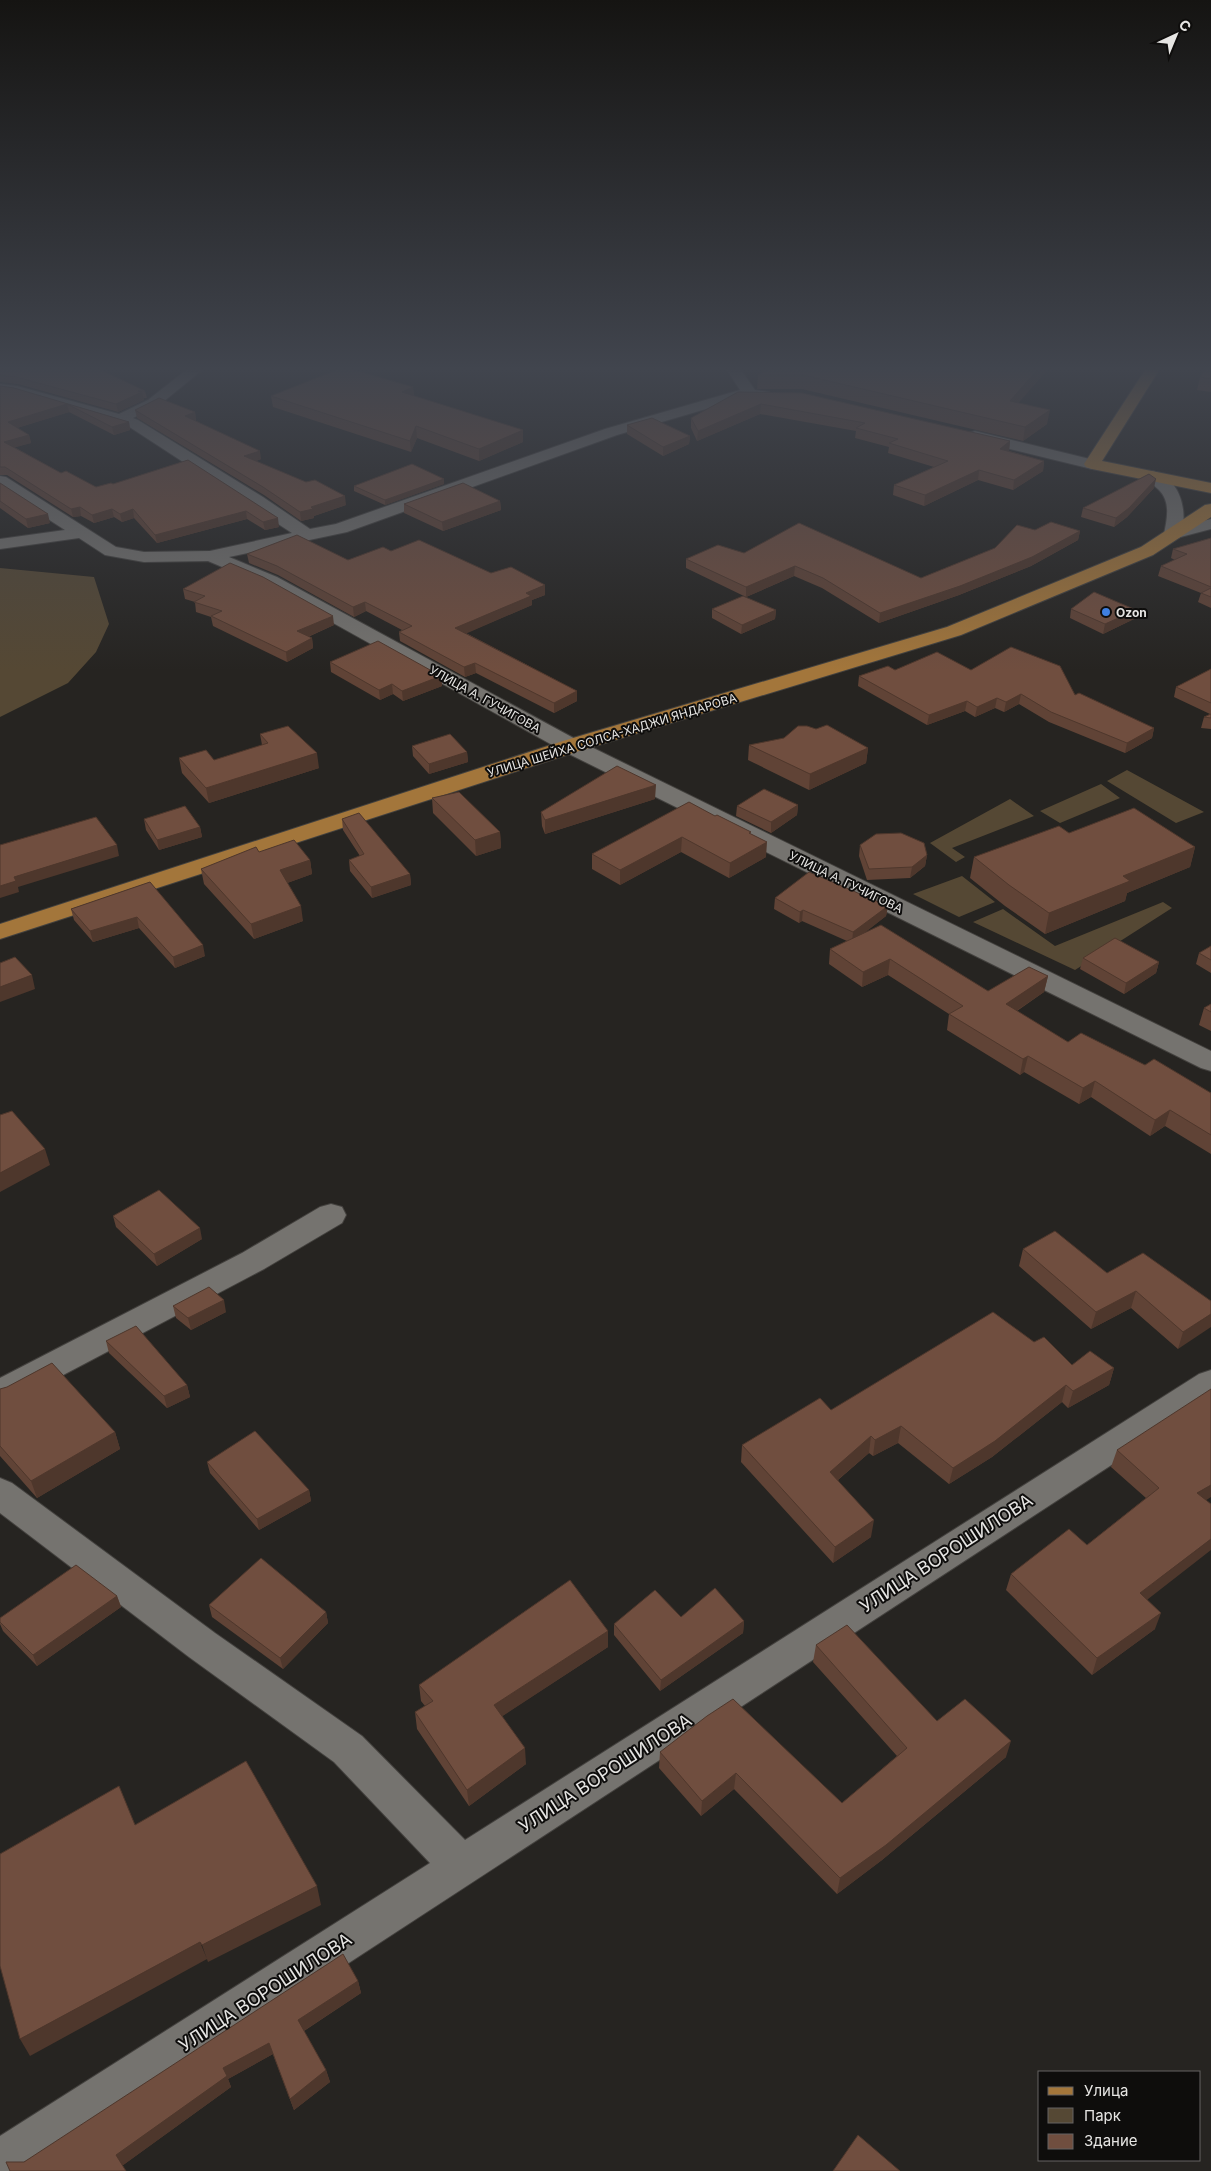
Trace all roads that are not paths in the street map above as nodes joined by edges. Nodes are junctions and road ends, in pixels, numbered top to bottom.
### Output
1 (205, 468) edge
2 (509, 468) edge
3 (1114, 468) edge
4 (1152, 476) junction
5 (0, 481) edge
6 (1211, 488) edge
7 (1211, 509) edge
8 (1211, 524) edge
9 (80, 533) junction
10 (1173, 534) junction
11 (308, 536) junction
12 (0, 544) edge
13 (210, 556) junction
14 (571, 746) junction
15 (0, 932) edge
16 (1211, 1062) edge
17 (331, 1215) dead end
18 (1211, 1382) edge
19 (0, 1393) edge
20 (0, 1493) edge
21 (462, 1866) junction
22 (0, 2163) edge

1 - 11 street
2 - 11 street
3 - 4 main road
4 - 6 main road
4 - 10 street
5 - 9 street, УЛИЦА А. ГУЧИГОВА
7 - 10 main road, УЛИЦА ШЕЙХА СОЛСА-ХАДЖИ ЯНДАРОВА
8 - 10 street
9 - 12 street
9 - 13 street, УЛИЦА А. ГУЧИГОВА
10 - 14 main road, УЛИЦА ШЕЙХА СОЛСА-ХАДЖИ ЯНДАРОВА
11 - 13 street
13 - 14 street, УЛИЦА А. ГУЧИГОВА
14 - 15 main road, УЛИЦА ШЕЙХА СОЛСА-ХАДЖИ ЯНДАРОВА
14 - 16 street, УЛИЦА А. ГУЧИГОВА
17 - 19 street
18 - 21 street, УЛИЦА ВОРОШИЛОВА
20 - 21 street
21 - 22 street, УЛИЦА ВОРОШИЛОВА

